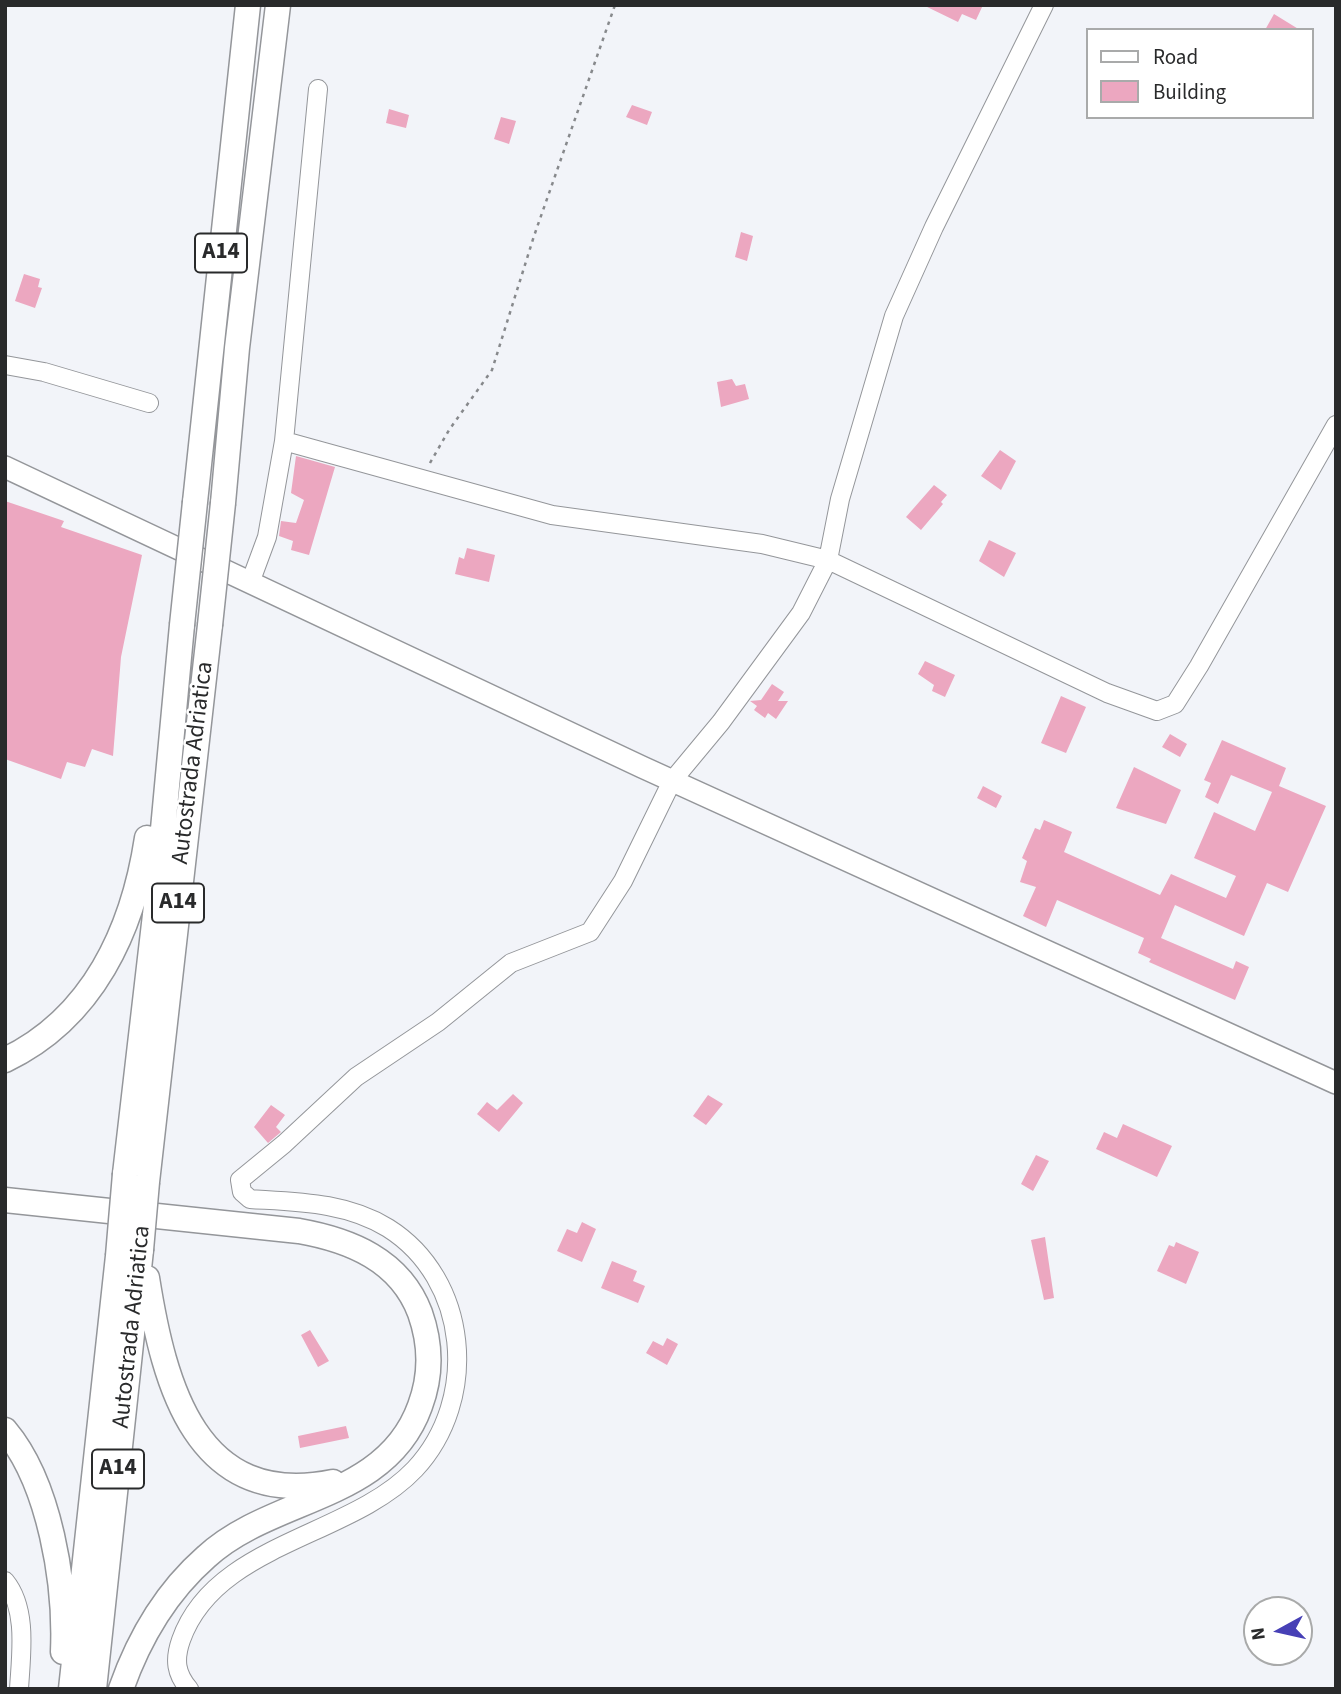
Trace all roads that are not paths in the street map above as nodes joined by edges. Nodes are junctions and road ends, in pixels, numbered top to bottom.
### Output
1 (248, 5) edge
2 (278, 5) edge
3 (1044, 5) edge
4 (317, 89) dead end
5 (5, 365) edge
6 (149, 403) dead end
7 (1336, 425) edge
8 (284, 441) junction
9 (5, 467) edge
10 (828, 560) junction
11 (250, 583) junction
12 (176, 668) junction
13 (673, 781) junction
14 (5, 1060) edge
15 (1336, 1083) edge
16 (136, 1178) junction
17 (5, 1200) edge
18 (129, 1253) junction
19 (5, 1430) edge
20 (367, 1471) junction
21 (5, 1581) edge
22 (19, 1689) edge
23 (62, 1689) edge
24 (71, 1689) edge
25 (94, 1689) edge
26 (121, 1689) edge
27 (189, 1689) edge

1 - 12 highway, Autostrada Adriatica / A14, bridge
2 - 16 highway, Autostrada Adriatica / A14, bridge
3 - 10 street
4 - 8 street
5 - 6 street
7 - 10 street
8 - 10 street
8 - 11 street
9 - 11 main road
10 - 13 street
11 - 13 main road
12 - 14 highway, A14
12 - 16 highway, Autostrada Adriatica / A14
13 - 15 main road
13 - 27 street
16 - 18 highway, Autostrada Adriatica / A14, bridge
17 - 20 highway
18 - 20 highway
18 - 24 highway, Autostrada Adriatica / A14
18 - 25 highway, Autostrada Adriatica / A14
19 - 23 highway
20 - 26 highway
21 - 22 street

